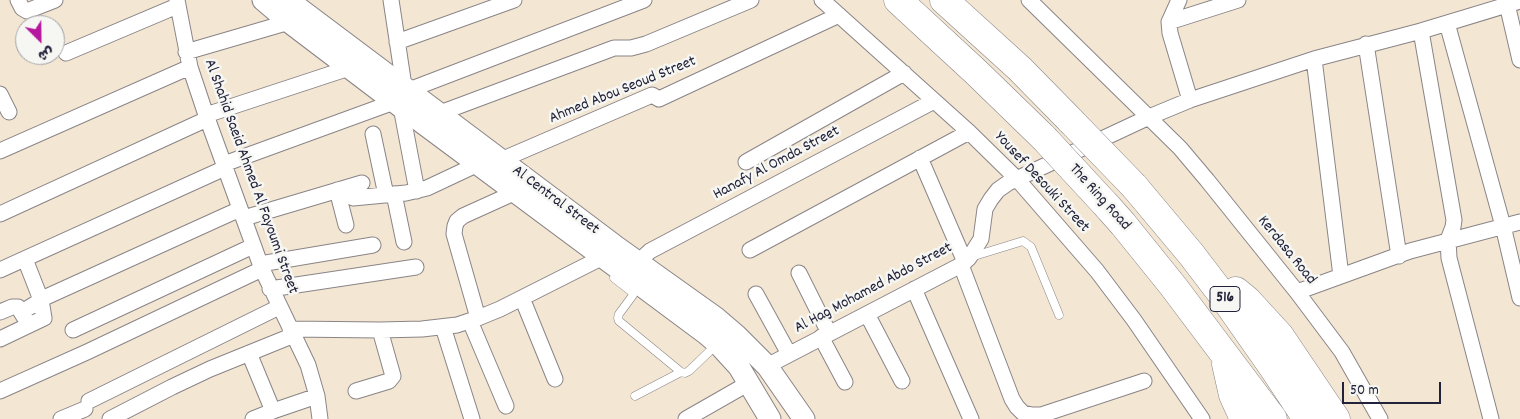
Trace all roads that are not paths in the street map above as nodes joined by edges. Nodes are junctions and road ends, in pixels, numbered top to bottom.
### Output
1 (18, 0) edge
2 (55, 0) edge
3 (263, 0) edge
4 (288, 0) edge
5 (391, 0) edge
6 (514, 0) edge
7 (644, 0) edge
8 (752, 0) edge
9 (822, 0) edge
10 (898, 0) edge
11 (944, 0) edge
12 (1030, 0) edge
13 (1180, 0) edge
14 (1238, 0) edge
15 (177, 3) edge
16 (1514, 3) edge
17 (839, 15) junction
18 (289, 22) junction
19 (1169, 22) junction
20 (1447, 23) junction
21 (1421, 31) junction
22 (398, 42) junction
23 (1366, 44) junction
24 (186, 52) junction
25 (66, 53) dead end
26 (1314, 58) junction
27 (1520, 60) edge
28 (190, 67) junction
29 (349, 68) junction
30 (904, 74) junction
31 (0, 94) edge
32 (402, 96) junction
33 (1190, 100) junction
34 (934, 101) junction
35 (9, 112) dead end
36 (440, 113) junction
37 (207, 117) junction
38 (1148, 118) junction
39 (969, 132) junction
40 (373, 134) dead end
41 (0, 151) edge
42 (920, 158) junction
43 (501, 160) junction
44 (746, 162) dead end
45 (478, 164) junction
46 (225, 166) junction
47 (1017, 179) junction
48 (362, 183) dead end
49 (337, 190) junction
50 (417, 191) junction
51 (516, 192) junction
52 (390, 194) junction
53 (353, 198) dead end
54 (0, 214) edge
55 (242, 214) junction
56 (1520, 222) edge
57 (346, 225) dead end
58 (1503, 226) junction
59 (1448, 240) junction
60 (404, 242) dead end
61 (373, 245) dead end
62 (253, 246) junction
63 (750, 250) dead end
64 (319, 254) junction
65 (1191, 254) junction
66 (1399, 256) junction
67 (603, 257) junction
68 (25, 258) junction
69 (965, 261) junction
70 (638, 262) junction
71 (261, 267) junction
72 (416, 267) dead end
73 (0, 270) edge
74 (799, 273) dead end
75 (1341, 276) junction
76 (613, 277) dead end
77 (324, 281) junction
78 (270, 288) junction
79 (914, 290) junction
80 (1297, 292) junction
81 (756, 294) dead end
82 (522, 298) junction
83 (1520, 298) edge
84 (41, 300) junction
85 (279, 307) junction
86 (0, 312) edge
87 (867, 314) junction
88 (1059, 315) dead end
89 (25, 319) junction
90 (474, 320) junction
91 (443, 328) junction
92 (73, 330) dead end
93 (380, 330) junction
94 (292, 332) junction
95 (825, 335) junction
96 (0, 339) edge
97 (718, 344) junction
98 (249, 353) junction
99 (789, 354) junction
100 (1224, 355) junction
101 (761, 360) junction
102 (682, 372) junction
103 (744, 375) junction
104 (555, 379) dead end
105 (902, 381) dead end
106 (1144, 381) dead end
107 (845, 382) dead end
108 (0, 390) edge
109 (356, 391) dead end
110 (317, 396) junction
111 (635, 396) dead end
112 (506, 406) dead end
113 (273, 410) junction
114 (137, 412) edge
115 (1244, 417) edge
116 (472, 418) edge
117 (61, 419) edge
118 (110, 419) edge
119 (253, 419) edge
120 (320, 419) edge
121 (686, 419) edge
122 (770, 419) edge
123 (804, 419) edge
124 (971, 419) edge
125 (1202, 419) edge
126 (1273, 419) edge
127 (1307, 419) edge
128 (1336, 419) edge
129 (1380, 419) edge
130 (1491, 419) edge

1 - 2 street
3 - 18 street, Al Central Street
4 - 32 street, Al Central Street
5 - 22 street
6 - 22 street
7 - 32 street
8 - 36 street
9 - 17 street, Yousef Desouki Street
10 - 100 highway, The Ring Road / 516, bridge
11 - 65 highway, The Ring Road / 516, bridge
12 - 38 street, Kerdasa Road
13 - 19 street
14 - 19 street
15 - 24 street, Al Shahid Saeid Ahmed Al Fayoumi Street
15 - 25 street
16 - 20 street, Al Hag Mohamed Abdo Street
16 - 27 street
17 - 30 street, Yousef Desouki Street
17 - 43 street, Ahmed Abou Seoud Street
18 - 24 street
18 - 29 street, Al Central Street
19 - 33 street
20 - 21 street, Al Hag Mohamed Abdo Street
20 - 58 street
21 - 23 street, Al Hag Mohamed Abdo Street
21 - 59 street
22 - 32 street
23 - 26 street, Al Hag Mohamed Abdo Street
23 - 66 street
24 - 28 street, Al Shahid Saeid Ahmed Al Fayoumi Street
26 - 33 street, Al Hag Mohamed Abdo Street
26 - 75 street
28 - 37 street, Al Shahid Saeid Ahmed Al Fayoumi Street
28 - 41 street
29 - 32 street, Al Central Street
29 - 37 street
30 - 34 street, Yousef Desouki Street
30 - 44 street
31 - 35 street
32 - 36 street, Al Central Street
32 - 45 street, Al Central Street
32 - 46 street
32 - 50 street
33 - 38 street, Al Hag Mohamed Abdo Street
34 - 39 street, Yousef Desouki Street
34 - 70 street, Hanafy Al Omda Street
36 - 43 street, Al Central Street
37 - 46 street, Al Shahid Saeid Ahmed Al Fayoumi Street
37 - 54 street
38 - 47 street, Al Hag Mohamed Abdo Street
38 - 80 street, Kerdasa Road
39 - 42 street
39 - 47 street, Yousef Desouki Street
40 - 52 street
42 - 63 street
42 - 69 street
43 - 70 street, Al Central Street
45 - 50 street
45 - 51 street, Al Central Street
46 - 55 street, Al Shahid Saeid Ahmed Al Fayoumi Street
46 - 68 street
47 - 69 street, Al Hag Mohamed Abdo Street
47 - 125 street, Yousef Desouki Street
48 - 49 street
49 - 55 street
49 - 57 street
50 - 52 street
51 - 67 street, Al Central Street
51 - 90 street
52 - 53 street
52 - 60 street
55 - 62 street, Al Shahid Saeid Ahmed Al Fayoumi Street
55 - 84 street
56 - 58 street
58 - 59 street
58 - 83 street
59 - 66 street
59 - 130 street
61 - 64 street
62 - 71 street, Al Shahid Saeid Ahmed Al Fayoumi Street
62 - 92 street
64 - 71 street
64 - 77 street
65 - 127 highway, The Ring Road / 516
65 - 128 highway
66 - 75 street
67 - 82 street
67 - 97 street, Al Central Street
68 - 73 street
68 - 84 street
69 - 79 street, Al Hag Mohamed Abdo Street
69 - 88 lane
69 - 106 street
70 - 101 street, Al Central Street
71 - 78 street, Al Shahid Saeid Ahmed Al Fayoumi Street
71 - 108 street
72 - 77 street
74 - 95 street
75 - 80 street
76 - 102 lane
77 - 78 street
78 - 85 street, Al Shahid Saeid Ahmed Al Fayoumi Street
79 - 87 street, Al Hag Mohamed Abdo Street
79 - 124 street
80 - 129 street, Kerdasa Road
81 - 99 street
82 - 90 street
82 - 104 street
84 - 89 street
84 - 89 street
85 - 94 street, Al Shahid Saeid Ahmed Al Fayoumi Street
85 - 117 street
86 - 89 street
87 - 95 street, Al Hag Mohamed Abdo Street
87 - 105 street
89 - 96 street
90 - 91 street
90 - 112 street
91 - 93 street
91 - 116 street
93 - 94 street
93 - 109 street
94 - 98 street
94 - 110 street, Al Shahid Saeid Ahmed Al Fayoumi Street
95 - 99 street, Al Hag Mohamed Abdo Street
95 - 107 street
97 - 102 lane
97 - 103 street, Al Central Street
98 - 113 street
98 - 114 street
99 - 101 street, Al Hag Mohamed Abdo Street
100 - 115 highway
100 - 126 highway, The Ring Road / 516
101 - 103 street
101 - 123 street, Al Central Street
102 - 111 lane
103 - 121 street
103 - 122 street, Al Central Street
110 - 113 street
110 - 120 street, Al Shahid Saeid Ahmed Al Fayoumi Street
113 - 119 street
114 - 118 street

